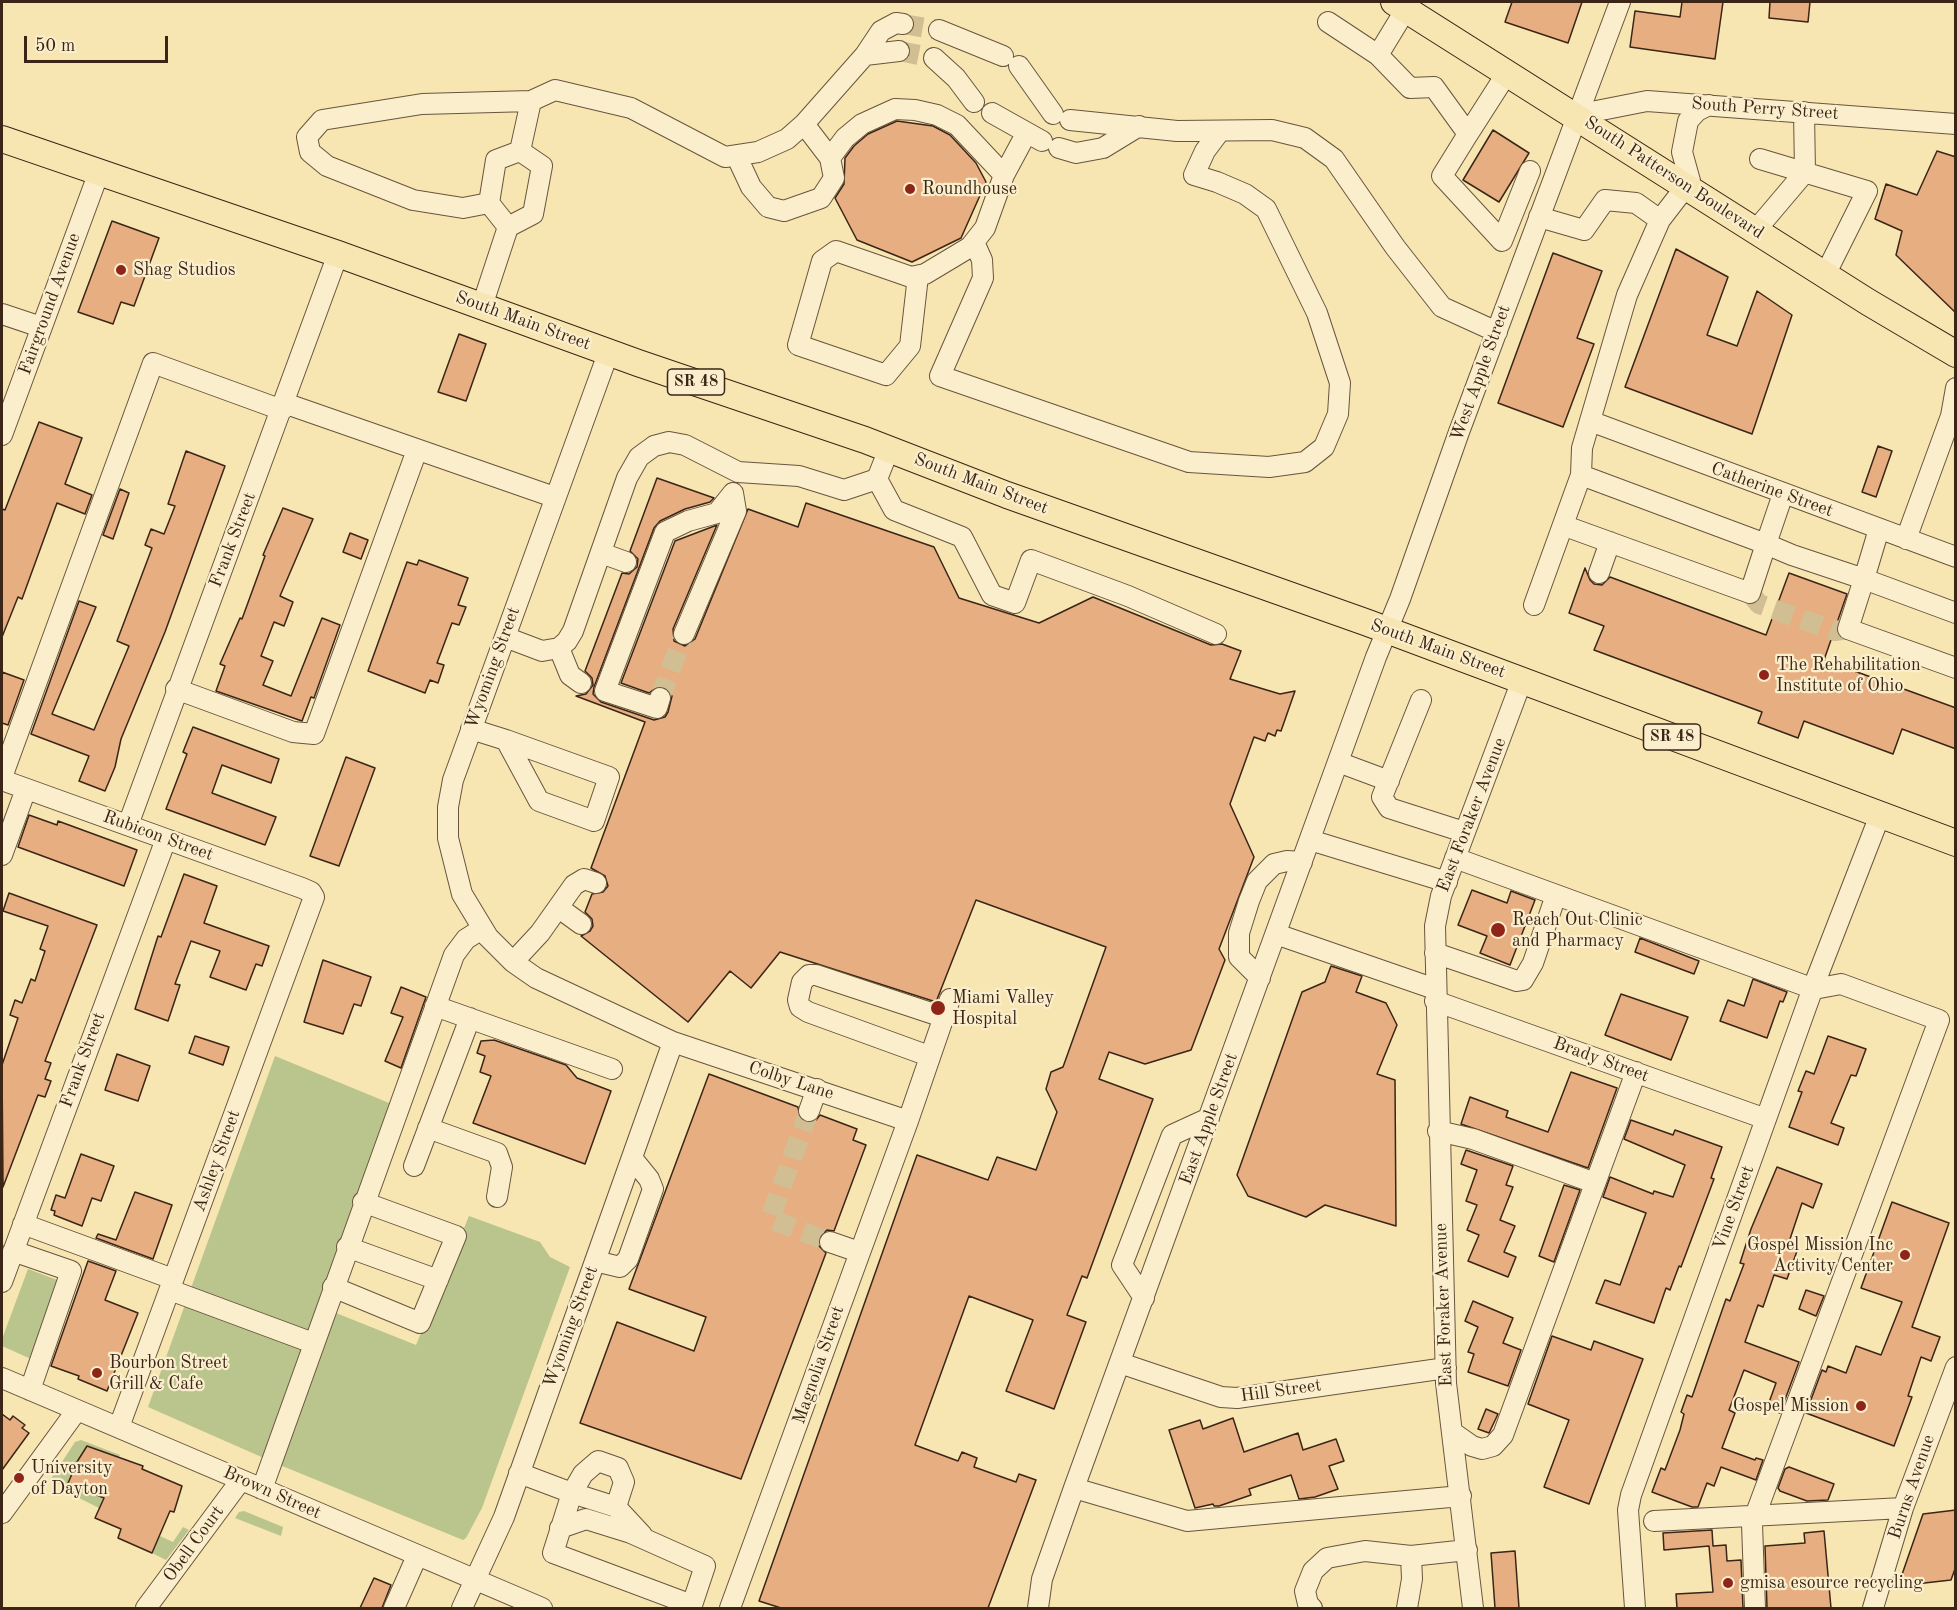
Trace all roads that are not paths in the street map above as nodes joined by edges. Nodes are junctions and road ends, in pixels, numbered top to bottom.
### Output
1 (1620, 2) edge
2 (1400, 5) edge
3 (1328, 22) dead end
4 (903, 24) tunnel mouth
5 (939, 30) tunnel mouth
6 (899, 51) tunnel mouth
7 (866, 55) junction
8 (1378, 55) junction
9 (934, 58) tunnel mouth
10 (1507, 73) junction
11 (531, 100) junction
12 (974, 102) dead end
13 (1709, 105) junction
14 (1804, 112) junction
15 (992, 113) dead end
16 (1576, 116) junction
17 (804, 124) junction
18 (1956, 124) edge
19 (1139, 126) junction
20 (1220, 130) junction
21 (1468, 134) junction
22 (2, 139) edge
23 (1043, 141) junction
24 (520, 151) junction
25 (737, 157) junction
26 (830, 158) junction
27 (1760, 159) dead end
28 (1530, 171) dead end
29 (99, 172) junction
30 (1804, 172) junction
31 (1004, 175) junction
32 (1687, 188) junction
33 (489, 203) junction
34 (1539, 217) junction
35 (1659, 220) junction
36 (508, 227) junction
37 (1755, 231) junction
38 (1502, 241) junction
39 (974, 242) junction
40 (1528, 247) junction
41 (338, 254) junction
42 (1825, 275) junction
43 (918, 276) junction
44 (482, 306) junction
45 (2, 314) edge
46 (41, 327) junction
47 (1497, 332) junction
48 (609, 351) junction
49 (1956, 354) edge
50 (1956, 388) edge
51 (283, 406) junction
52 (1590, 421) junction
53 (2, 435) edge
54 (890, 448) junction
55 (417, 450) junction
56 (738, 472) junction
57 (1581, 476) junction
58 (877, 479) junction
59 (733, 493) junction
60 (1783, 494) junction
61 (554, 497) junction
62 (1565, 526) junction
63 (1879, 529) junction
64 (1906, 539) junction
65 (1610, 542) junction
66 (1766, 544) junction
67 (1954, 552) edge
68 (601, 553) junction
69 (626, 562) dead end
70 (1599, 573) dead end
71 (1864, 579) junction
72 (1534, 605) dead end
73 (1956, 612) edge
74 (1388, 631) junction
75 (684, 634) tunnel mouth
76 (1216, 634) dead end
77 (504, 637) junction
78 (559, 648) junction
79 (1956, 668) edge
80 (1522, 680) junction
81 (580, 683) dead end
82 (176, 690) junction
83 (660, 698) dead end
84 (1421, 700) dead end
85 (471, 729) junction
86 (506, 741) junction
87 (1338, 762) junction
88 (2, 779) edge
89 (1389, 780) junction
90 (26, 789) junction
91 (1880, 815) junction
92 (128, 825) junction
93 (1464, 832) junction
94 (166, 839) junction
95 (1310, 840) junction
96 (1956, 843) edge
97 (2, 855) edge
98 (1455, 858) junction
99 (1302, 862) junction
100 (1446, 882) junction
101 (596, 883) dead end
102 (313, 894) joint
103 (1556, 895) junction
104 (559, 908) junction
105 (581, 924) dead end
106 (482, 929) junction
107 (1276, 934) junction
108 (1435, 953) junction
109 (520, 967) junction
110 (1260, 978) junction
111 (1814, 990) junction
112 (1435, 995) junction
113 (435, 1006) junction
114 (470, 1018) junction
115 (673, 1042) junction
116 (929, 1056) junction
117 (612, 1069) dead end
118 (1636, 1072) junction
119 (817, 1089) junction
120 (809, 1111) tunnel mouth
121 (1209, 1118) junction
122 (1766, 1119) junction
123 (908, 1121) junction
124 (428, 1128) junction
125 (1438, 1131) junction
126 (632, 1158) junction
127 (414, 1166) dead end
128 (1594, 1183) junction
129 (497, 1197) dead end
130 (363, 1202) junction
131 (23, 1224) junction
132 (830, 1242) tunnel mouth
133 (347, 1246) junction
134 (13, 1251) junction
135 (859, 1251) junction
136 (595, 1261) junction
137 (438, 1280) junction
138 (2, 1282) edge
139 (171, 1285) junction
140 (333, 1287) junction
141 (1144, 1298) junction
142 (313, 1343) junction
143 (1120, 1363) junction
144 (1956, 1367) edge
145 (1446, 1368) junction
146 (2, 1378) edge
147 (30, 1390) junction
148 (77, 1410) junction
149 (119, 1427) junction
150 (1452, 1432) junction
151 (519, 1473) junction
152 (241, 1480) junction
153 (1074, 1488) junction
154 (262, 1489) junction
155 (1461, 1497) junction
156 (569, 1500) junction
157 (616, 1508) junction
158 (1903, 1508) junction
159 (2, 1513) edge
160 (1755, 1514) junction
161 (1654, 1521) dead end
162 (560, 1528) junction
163 (646, 1540) junction
164 (1467, 1550) junction
165 (417, 1556) junction
166 (1411, 1556) junction
167 (475, 1581) junction
168 (146, 1608) edge
169 (394, 1608) edge
170 (462, 1608) edge
171 (542, 1608) edge
172 (730, 1608) edge
173 (1038, 1608) edge
174 (1312, 1608) edge
175 (1407, 1608) edge
176 (1473, 1608) edge
177 (1635, 1608) edge
178 (1755, 1608) edge
179 (1873, 1608) edge

1 - 16 street, West Apple Street
2 - 8 street
2 - 10 main road, South Patterson Boulevard
3 - 8 street
4 - 7 street
5 - 19 street
6 - 7 street
7 - 17 street
8 - 21 street
9 - 12 street
10 - 16 main road, South Patterson Boulevard
10 - 21 street
11 - 24 street
11 - 25 street
11 - 33 street
13 - 14 street, South Perry Street
13 - 16 street, South Perry Street
13 - 32 street
14 - 18 street, South Perry Street
14 - 30 street
15 - 23 street
16 - 32 main road, South Patterson Boulevard
16 - 34 street, West Apple Street
17 - 25 street
17 - 26 street
19 - 20 street
19 - 23 street
20 - 39 street
20 - 47 street
21 - 38 street
22 - 29 main road, South Main Street / SR 48
23 - 31 street
24 - 33 street
24 - 36 street
25 - 26 street
26 - 31 street
27 - 30 street
28 - 38 street
29 - 41 main road, South Main Street / SR 48
29 - 46 street, Fairground Avenue
30 - 37 street
30 - 42 street
31 - 39 street
32 - 35 street
32 - 37 main road, South Patterson Boulevard
33 - 36 street
34 - 35 street
34 - 40 street, West Apple Street
35 - 52 street
36 - 44 street
37 - 42 main road, South Patterson Boulevard
38 - 40 street
39 - 43 street
40 - 47 street, West Apple Street
41 - 44 main road, South Main Street / SR 48
41 - 51 street, Frank Street
42 - 49 main road, South Patterson Boulevard
43 - 43 street
44 - 48 main road, South Main Street / SR 48
45 - 46 street
46 - 53 street, Fairground Avenue
47 - 74 street, West Apple Street
48 - 54 main road, South Main Street / SR 48
48 - 61 street, Wyoming Street
50 - 64 street
51 - 55 street
51 - 82 street, Frank Street
51 - 88 street
52 - 57 street
52 - 60 street, Catherine Street
54 - 58 street
54 - 74 main road, South Main Street / SR 48
55 - 61 street
55 - 82 street
56 - 58 street
56 - 59 street
56 - 68 street
57 - 62 street
57 - 66 street
58 - 76 street
59 - 75 street
59 - 83 street
60 - 63 street, Catherine Street
60 - 66 street
61 - 77 street, Wyoming Street
62 - 65 street
62 - 72 street
63 - 64 street, Catherine Street
63 - 71 street
64 - 67 street, Catherine Street
65 - 66 street
65 - 70 street
66 - 71 street
68 - 69 street
68 - 78 street
71 - 73 street
71 - 79 street
74 - 80 main road, South Main Street / SR 48
74 - 87 street, East Apple Street
77 - 78 street
77 - 85 street, Wyoming Street
78 - 81 street
80 - 91 main road, South Main Street / SR 48
80 - 93 street, East Foraker Avenue
82 - 92 street, Frank Street
84 - 89 street
85 - 86 street
85 - 106 street, Wyoming Street
86 - 86 street
87 - 89 street
87 - 95 street, East Apple Street
88 - 90 street, Rubicon Street
89 - 93 street
90 - 92 street, Rubicon Street
90 - 97 street
91 - 96 main road, South Main Street / SR 48
91 - 111 street, Vine Street
92 - 94 street, Rubicon Street
93 - 98 street, East Foraker Avenue
94 - 102 street, Rubicon Street
94 - 131 street, Frank Street
95 - 99 street, East Apple Street
95 - 100 street
98 - 100 street, East Foraker Avenue
98 - 103 street
99 - 107 street, East Apple Street
99 - 110 street
100 - 108 street, East Foraker Avenue
101 - 104 street
102 - 139 street, Ashley Street
103 - 108 street
103 - 111 street
104 - 105 street
104 - 109 street
106 - 109 street, Wyoming Street
106 - 113 street
107 - 110 street, East Apple Street
107 - 112 street, Brady Street
108 - 112 street, East Foraker Avenue
109 - 115 street
110 - 121 street, East Apple Street
111 - 122 street, Vine Street
111 - 160 street
112 - 118 street, Brady Street
112 - 125 street, East Foraker Avenue
113 - 114 street
113 - 130 street
114 - 117 street
114 - 124 street
115 - 119 street, Colby Lane
115 - 126 street, Wyoming Street
116 - 116 street, Magnolia Street
116 - 123 street, Magnolia Street
118 - 122 street, Brady Street
118 - 128 street
119 - 120 street
119 - 123 street, Colby Lane
121 - 141 street, East Apple Street
121 - 141 street
122 - 177 street, Vine Street
123 - 135 street, Magnolia Street
124 - 127 street
124 - 129 street
125 - 128 street
125 - 145 street, East Foraker Avenue
126 - 136 street, Wyoming Street
126 - 136 street
128 - 150 street
130 - 133 street
130 - 137 street
131 - 134 street, Frank Street
131 - 139 street
132 - 135 street
133 - 137 street
133 - 140 street
134 - 138 street, Frank Street
134 - 147 street
135 - 172 street, Magnolia Street
136 - 151 street, Wyoming Street
137 - 140 street
139 - 142 street
139 - 149 street, Ashley Street
140 - 142 street
141 - 143 street, East Apple Street
142 - 154 street
143 - 145 street, Hill Street
143 - 153 street, East Apple Street
144 - 158 street, Burns Avenue
145 - 150 street, East Foraker Avenue
146 - 147 street, Brown Street
147 - 148 street, Brown Street
148 - 149 street, Brown Street
148 - 159 street
149 - 152 street, Brown Street
150 - 155 street, East Foraker Avenue
151 - 156 street
151 - 167 street, Wyoming Street
152 - 154 street, Brown Street
152 - 168 street, Obell Court
153 - 155 street
153 - 173 street, East Apple Street
154 - 165 street, Brown Street
155 - 164 street, East Foraker Avenue
156 - 157 street
156 - 157 street
156 - 162 street
157 - 163 street
158 - 160 street
158 - 179 street, Burns Avenue
160 - 161 street
160 - 178 street
162 - 163 street
162 - 163 street
164 - 166 street
164 - 176 street, East Foraker Avenue
165 - 167 street, Brown Street
165 - 169 street
166 - 174 street
166 - 175 street
167 - 170 street, Wyoming Street
167 - 171 street, Brown Street

